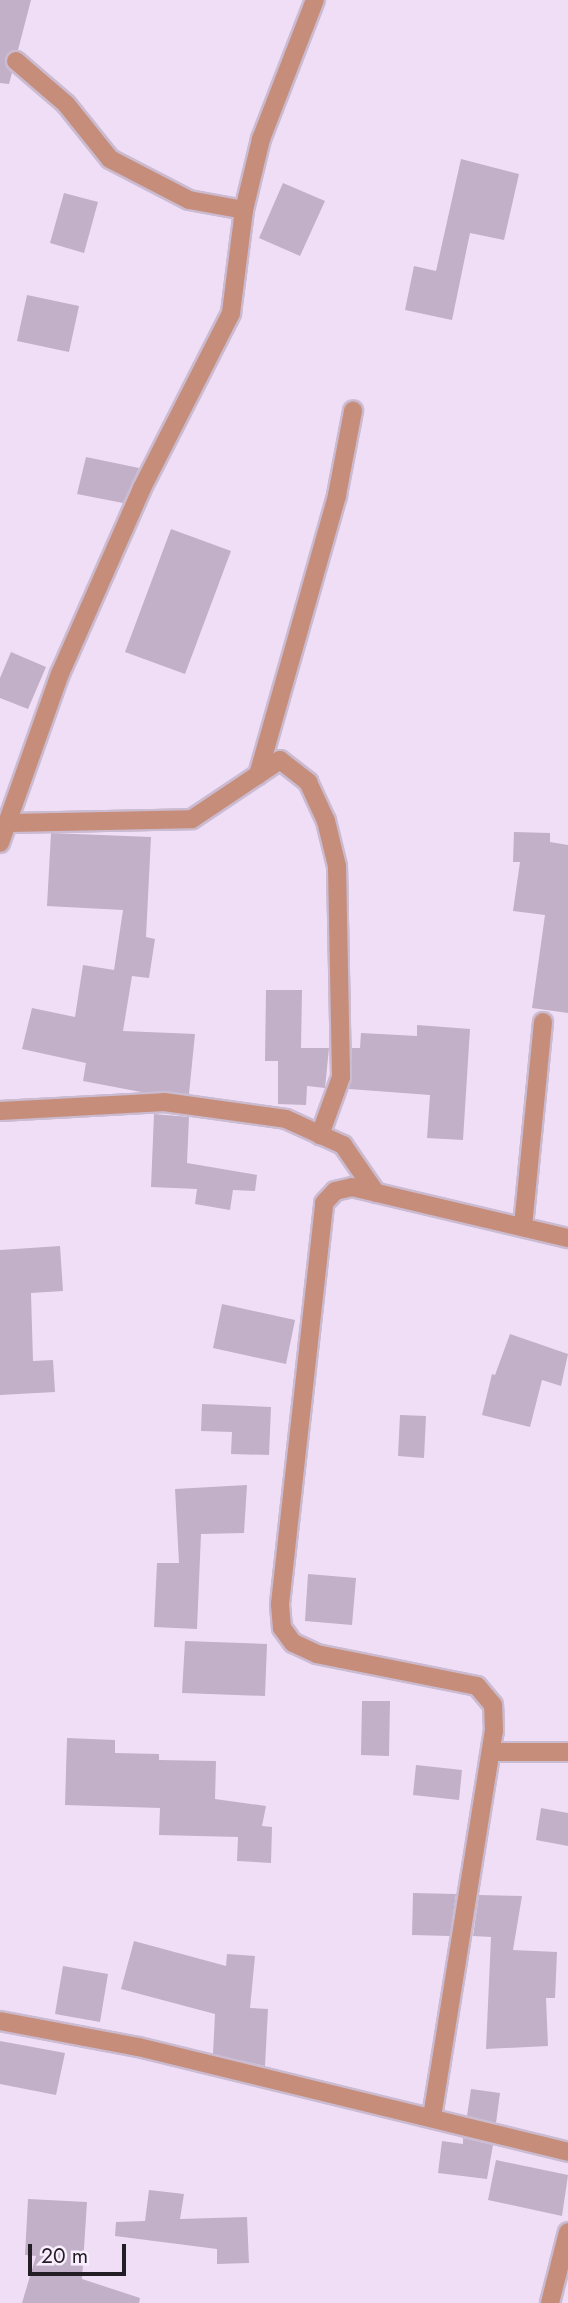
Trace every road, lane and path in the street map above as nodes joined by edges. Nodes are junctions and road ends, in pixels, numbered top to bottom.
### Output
1 (315, 0) edge
2 (16, 61) dead end
3 (244, 209) junction
4 (353, 411) dead end
5 (258, 775) junction
6 (7, 824) junction
7 (0, 843) edge
8 (543, 1022) dead end
9 (0, 1111) edge
10 (320, 1135) junction
11 (376, 1193) junction
12 (523, 1226) junction
13 (568, 1238) edge
14 (491, 1752) junction
15 (568, 1752) edge
16 (0, 2021) edge
17 (432, 2117) junction
18 (568, 2152) edge
19 (568, 2232) edge
20 (550, 2303) edge

1 - 3 street
2 - 3 street
3 - 6 street
4 - 5 street
5 - 6 street
5 - 10 street
6 - 7 street
8 - 12 street
9 - 10 street
10 - 11 street
11 - 12 street
11 - 14 street
12 - 13 street
14 - 15 street
14 - 17 street
16 - 17 street
17 - 18 street
19 - 20 street

